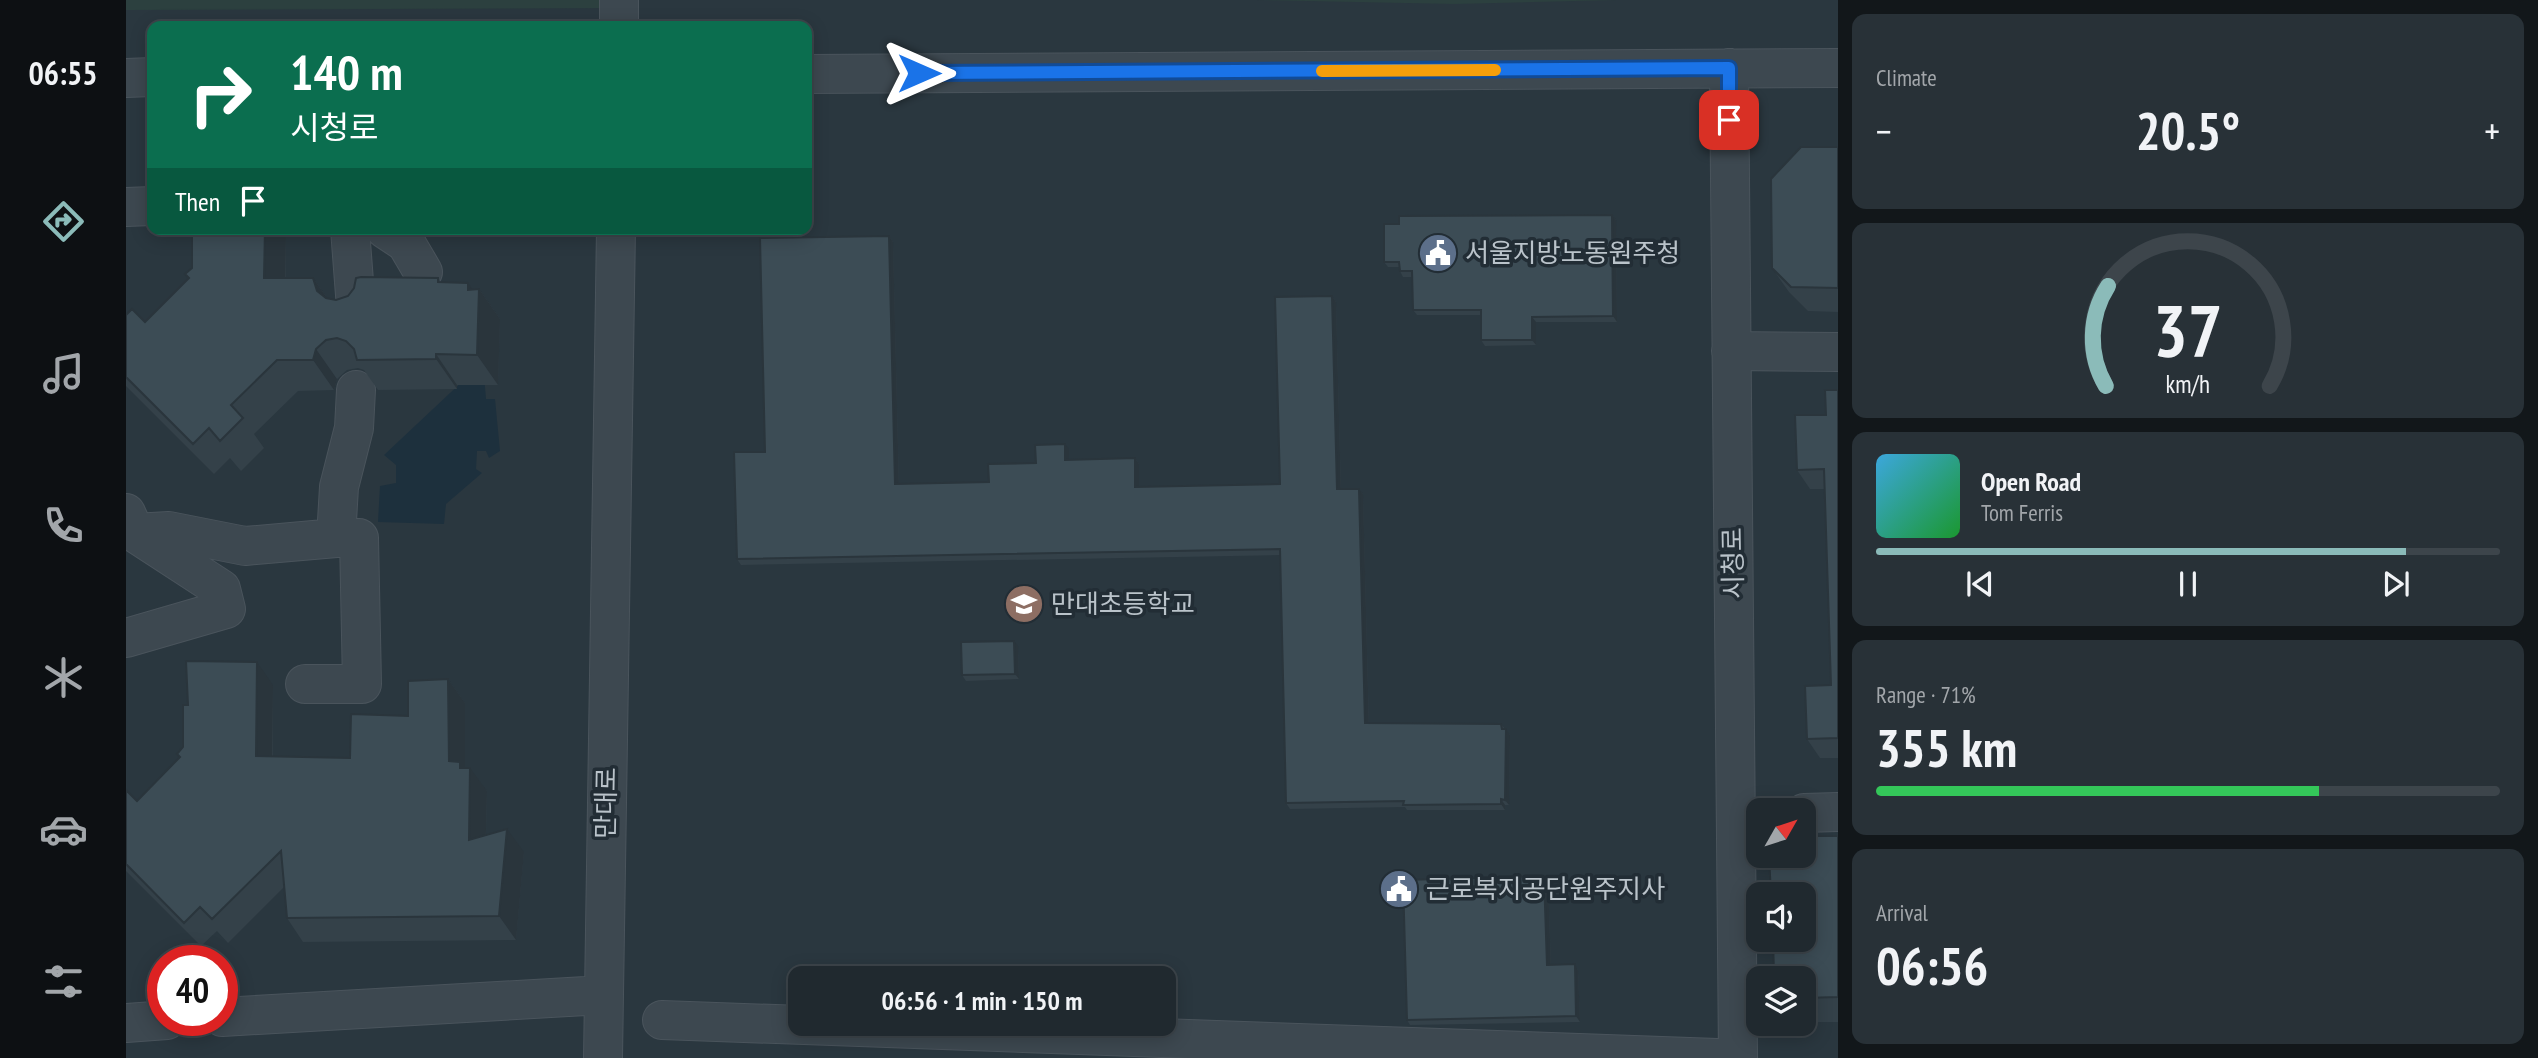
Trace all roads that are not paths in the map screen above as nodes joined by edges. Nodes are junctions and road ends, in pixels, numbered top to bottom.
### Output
1 (620, 0) edge
2 (619, 21) edge
3 (1729, 68) junction
4 (1838, 68) edge
5 (812, 74) edge
6 (126, 78) edge
7 (147, 78) edge
8 (147, 206) edge
9 (126, 207) edge
10 (350, 235) edge
11 (394, 235) edge
12 (616, 235) edge
13 (423, 272) dead end
14 (356, 308) edge
15 (1731, 351) junction
16 (1838, 352) edge
17 (356, 390) edge
18 (131, 523) edge
19 (336, 538) junction
20 (126, 638) edge
21 (305, 684) dead end
22 (1746, 798) edge
23 (1838, 812) edge
24 (1816, 813) edge
25 (1746, 841) edge
26 (603, 995) junction
27 (238, 1016) edge
28 (662, 1020) dead end
29 (147, 1021) edge
30 (126, 1023) edge
31 (603, 1058) edge
32 (1717, 1058) edge
33 (1738, 1058) edge

1 - 2 street
3 - 4 street
3 - 5 street
3 - 15 street, 시청로
6 - 7 street
8 - 9 street
10 - 14 street
11 - 13 street
12 - 26 street, 만대로
15 - 16 street
15 - 22 street, 시청로
17 - 19 street
18 - 19 street
18 - 20 street
19 - 21 street
23 - 24 street
25 - 33 street, 시청로
26 - 27 street
26 - 31 street, 만대로
28 - 32 street
29 - 30 street

